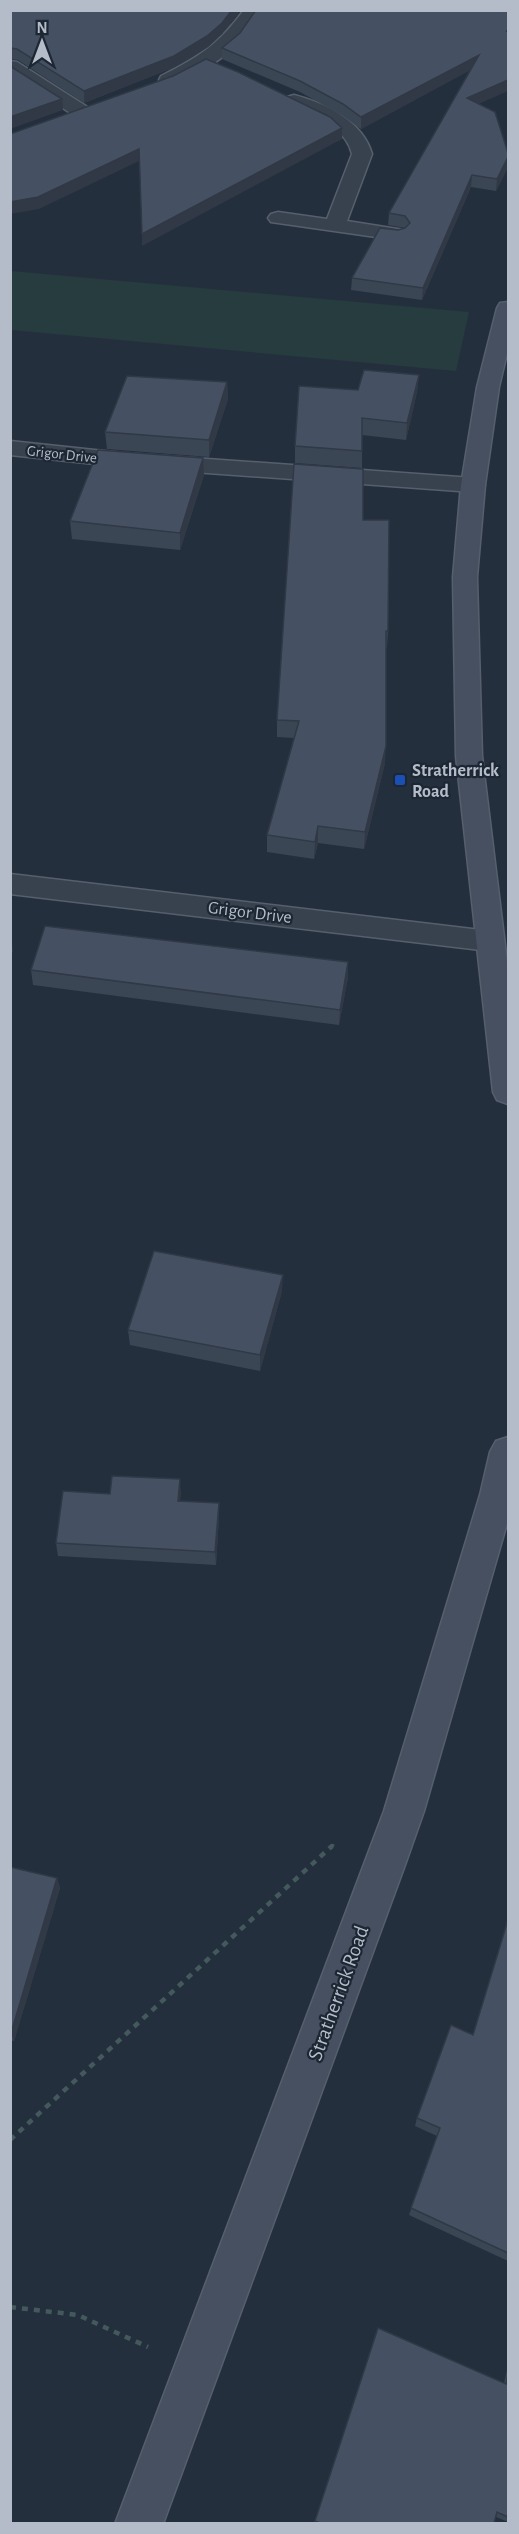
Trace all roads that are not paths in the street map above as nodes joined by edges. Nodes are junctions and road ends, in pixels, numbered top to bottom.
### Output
1 (253, 10) edge
2 (205, 61) junction
3 (10, 66) edge
4 (226, 69) edge
5 (156, 85) edge
6 (273, 90) edge
7 (103, 104) edge
8 (82, 112) junction
9 (62, 120) edge
10 (278, 218) dead end
11 (334, 225) junction
12 (397, 234) edge
13 (508, 308) edge
14 (10, 448) edge
15 (473, 485) junction
16 (10, 884) edge
17 (489, 941) junction
18 (508, 1092) edge
19 (508, 1452) edge
20 (139, 2523) edge

1 - 2 street
2 - 4 street
2 - 5 street
3 - 8 street
6 - 11 street
7 - 8 street
8 - 9 street
10 - 11 street
11 - 12 street
13 - 15 street
14 - 15 street, Grigor Drive
15 - 17 street
16 - 17 street, Grigor Drive
17 - 18 street
19 - 20 street, Stratherrick Road

